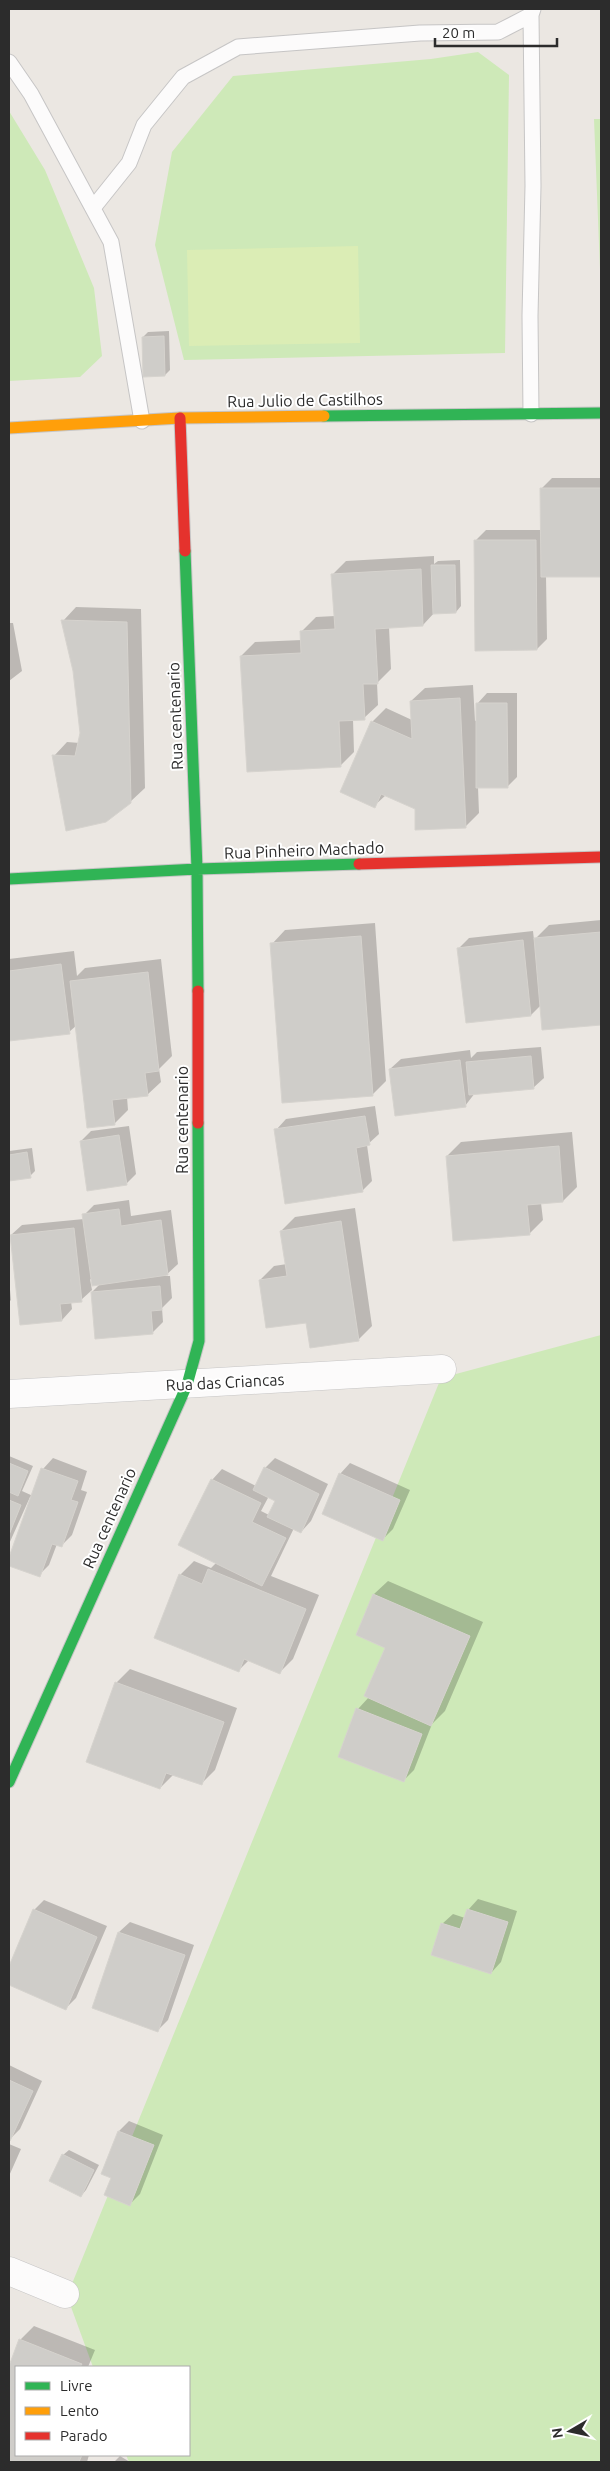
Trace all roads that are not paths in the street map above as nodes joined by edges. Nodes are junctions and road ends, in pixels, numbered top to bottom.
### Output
1 (532, 12) edge
2 (9, 62) edge
3 (93, 208) junction
4 (601, 413) edge
5 (531, 414) junction
6 (180, 418) junction
7 (142, 421) junction
8 (9, 428) edge
9 (601, 857) edge
10 (197, 869) junction
11 (9, 879) edge
12 (442, 1369) dead end
13 (187, 1385) junction
14 (9, 1394) edge
15 (9, 1782) edge
16 (9, 2271) edge
17 (65, 2294) dead end

1 - 3 lane
1 - 5 lane
2 - 3 lane
3 - 7 lane
4 - 5 street, Rua Julio de Castilhos
5 - 6 street, Rua Julio de Castilhos
6 - 7 street, Rua Julio de Castilhos
6 - 10 street, Rua centenario
7 - 8 street, Rua Julio de Castilhos
9 - 10 street, Rua Pinheiro Machado
10 - 11 street, Rua Pinheiro Machado
10 - 13 street, Rua centenario
12 - 13 street, Rua das Criancas
13 - 14 street, Rua das Criancas
13 - 15 street, Rua centenario
16 - 17 street

